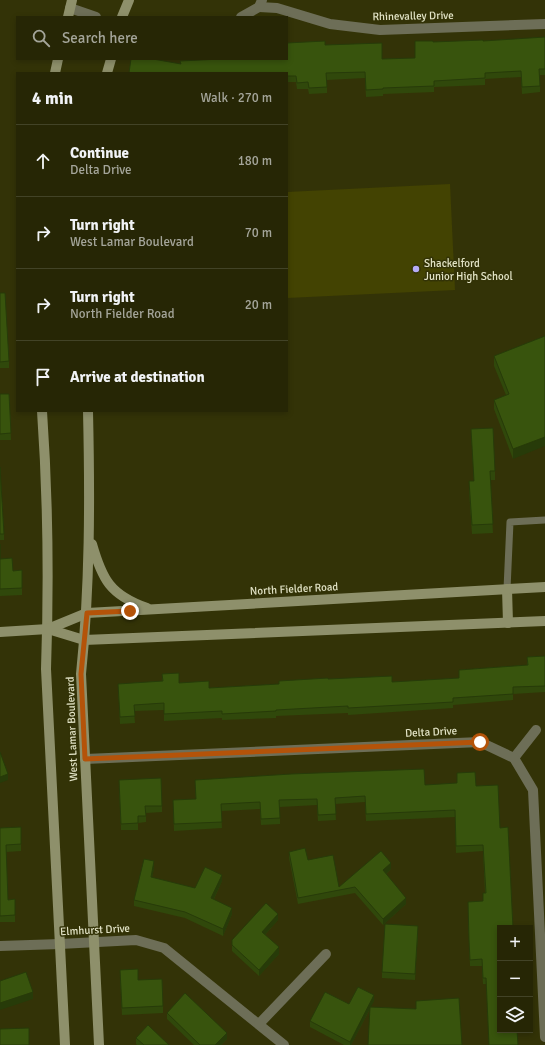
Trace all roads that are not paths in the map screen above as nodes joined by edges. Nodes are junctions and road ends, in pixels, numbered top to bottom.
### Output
1 (129, 0) edge
2 (261, 3) edge
3 (70, 8) edge
4 (93, 16) edge
5 (122, 16) edge
6 (242, 16) edge
7 (545, 24) edge
8 (58, 60) edge
9 (111, 60) edge
10 (55, 72) edge
11 (107, 72) edge
12 (42, 412) edge
13 (88, 412) edge
14 (545, 520) edge
15 (90, 534) junction
16 (545, 587) edge
17 (507, 589) junction
18 (151, 609) junction
19 (87, 613) junction
20 (545, 621) edge
21 (508, 623) junction
22 (48, 629) junction
23 (0, 632) edge
24 (84, 640) junction
25 (536, 730) dead end
26 (514, 758) junction
27 (85, 759) junction
28 (95, 942) junction
29 (60, 944) junction
30 (0, 946) edge
31 (326, 954) dead end
32 (259, 1024) junction
33 (545, 1037) edge
34 (65, 1045) edge
35 (100, 1045) edge
36 (283, 1045) edge

1 - 5 main road
2 - 6 street
2 - 7 street, Rhinevalley Drive
3 - 4 street
8 - 10 main road
9 - 11 main road
12 - 22 main road, West Lamar Boulevard
13 - 15 main road, West Lamar Boulevard
14 - 17 lane
15 - 18 main road
15 - 19 main road, West Lamar Boulevard
16 - 17 main road, North Fielder Road
17 - 18 main road, North Fielder Road
17 - 21 main road
18 - 19 main road, North Fielder Road
19 - 22 main road, North Fielder Road
19 - 24 main road, West Lamar Boulevard
20 - 21 main road, North Fielder Road
21 - 24 main road, North Fielder Road
22 - 23 main road, North Fielder Road
22 - 24 main road, North Fielder Road
22 - 29 main road, West Lamar Boulevard
24 - 27 main road, West Lamar Boulevard
25 - 26 street
26 - 27 street, Delta Drive
26 - 33 street
27 - 28 main road, West Lamar Boulevard
28 - 29 street, Elmhurst Drive
28 - 32 street, Elmhurst Drive
28 - 35 main road, West Lamar Boulevard
29 - 30 street, Elmhurst Drive
29 - 34 main road, West Lamar Boulevard
31 - 32 street
32 - 36 street, Elmhurst Drive

